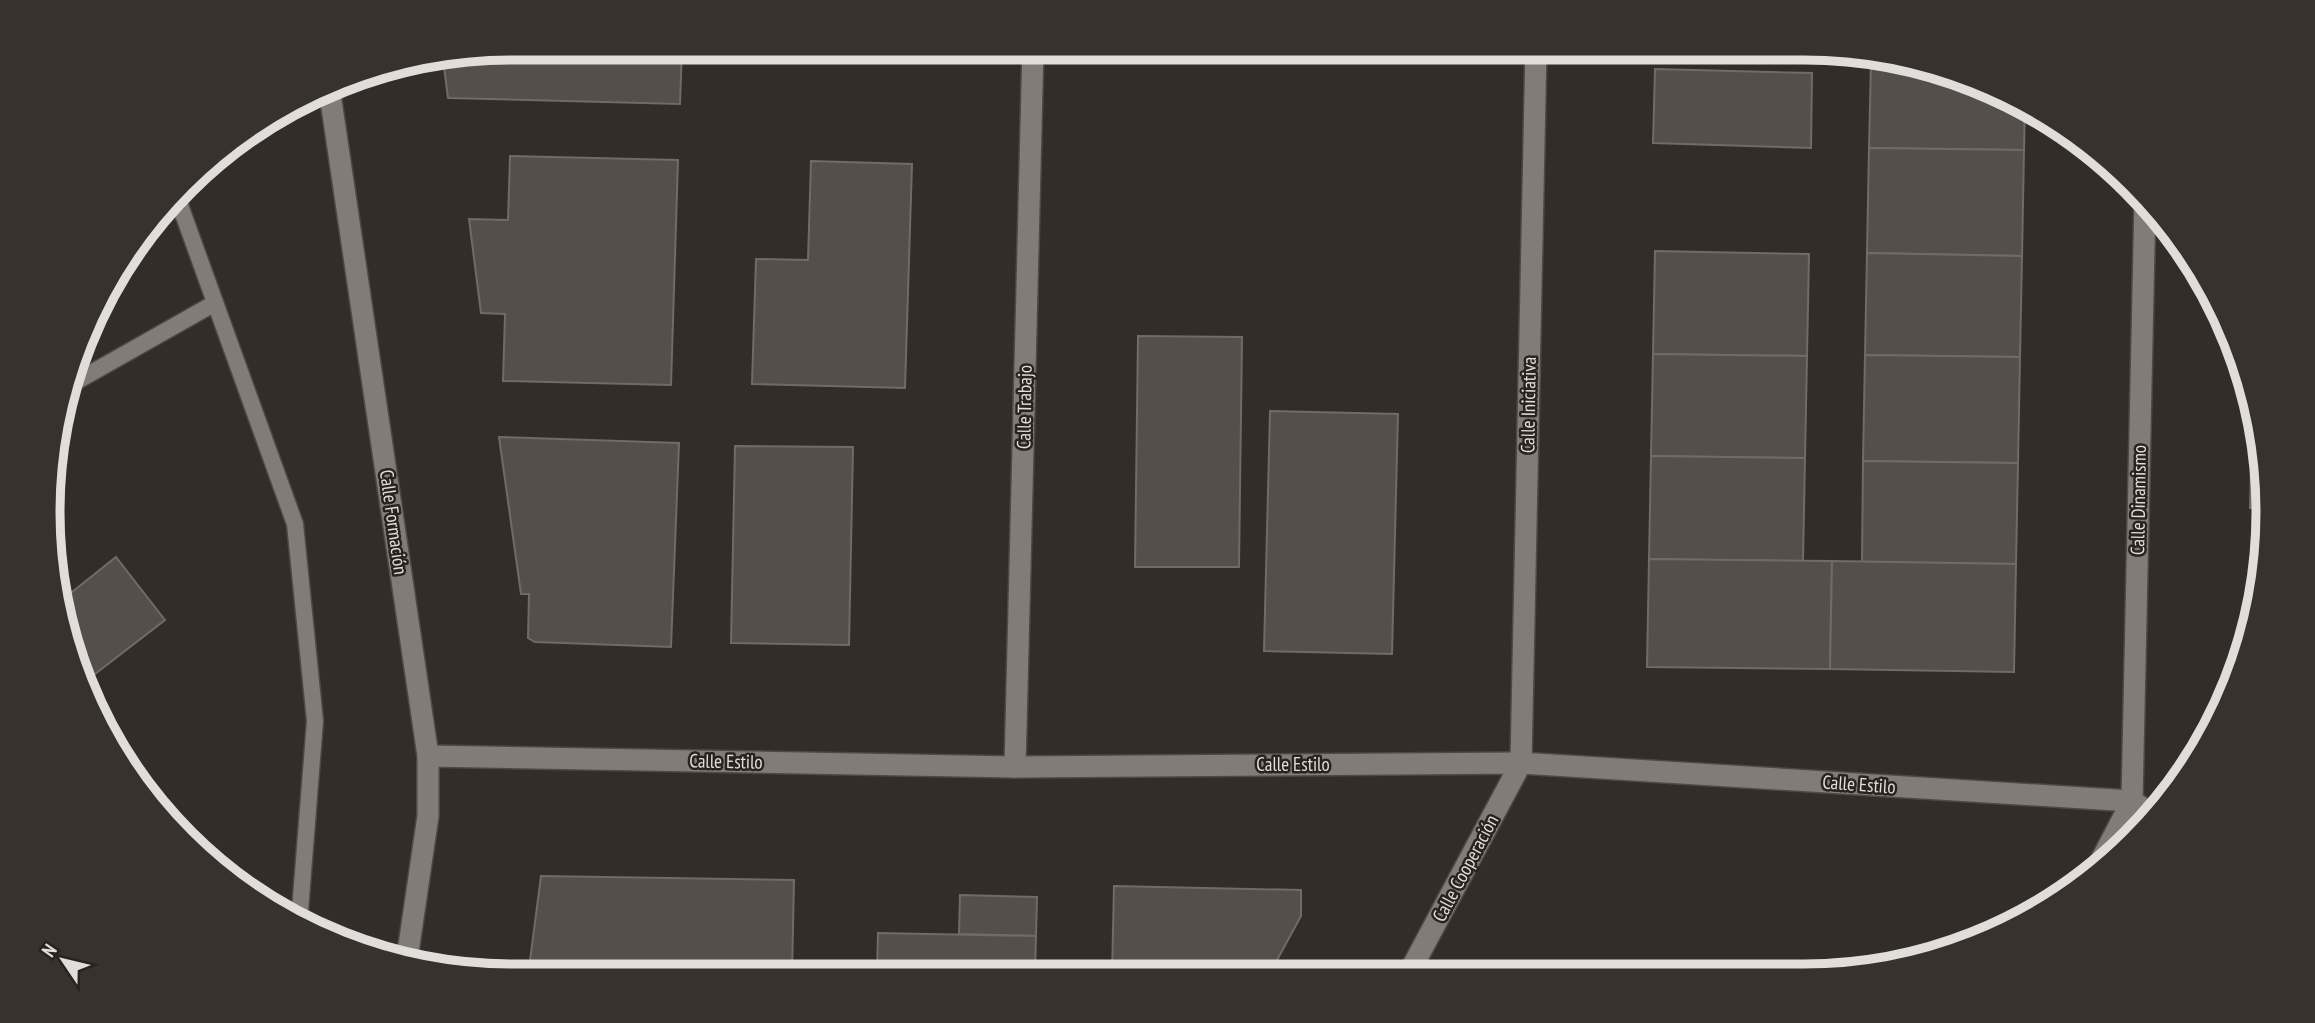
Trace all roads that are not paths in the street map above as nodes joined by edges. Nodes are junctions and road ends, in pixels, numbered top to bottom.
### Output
1 (1033, 60) edge
2 (1536, 60) edge
3 (331, 98) edge
4 (180, 205) edge
5 (2145, 215) edge
6 (215, 303) junction
7 (79, 380) edge
8 (428, 756) junction
9 (1521, 763) junction
10 (1015, 767) junction
11 (2132, 801) junction
12 (2144, 809) edge
13 (2110, 844) edge
14 (300, 911) edge
15 (409, 951) edge
16 (1414, 964) edge

1 - 10 street, Calle Trabajo
2 - 9 street, Calle Iniciativa
3 - 8 street, Calle Formación
4 - 6 lane
5 - 11 street, Calle Dinamismo
6 - 7 lane
6 - 14 lane
8 - 10 street, Calle Estilo
8 - 15 street, Calle Formación
9 - 10 street, Calle Estilo
9 - 11 street, Calle Estilo
9 - 16 street, Calle Cooperación
11 - 12 street, Calle Estilo
11 - 13 street

